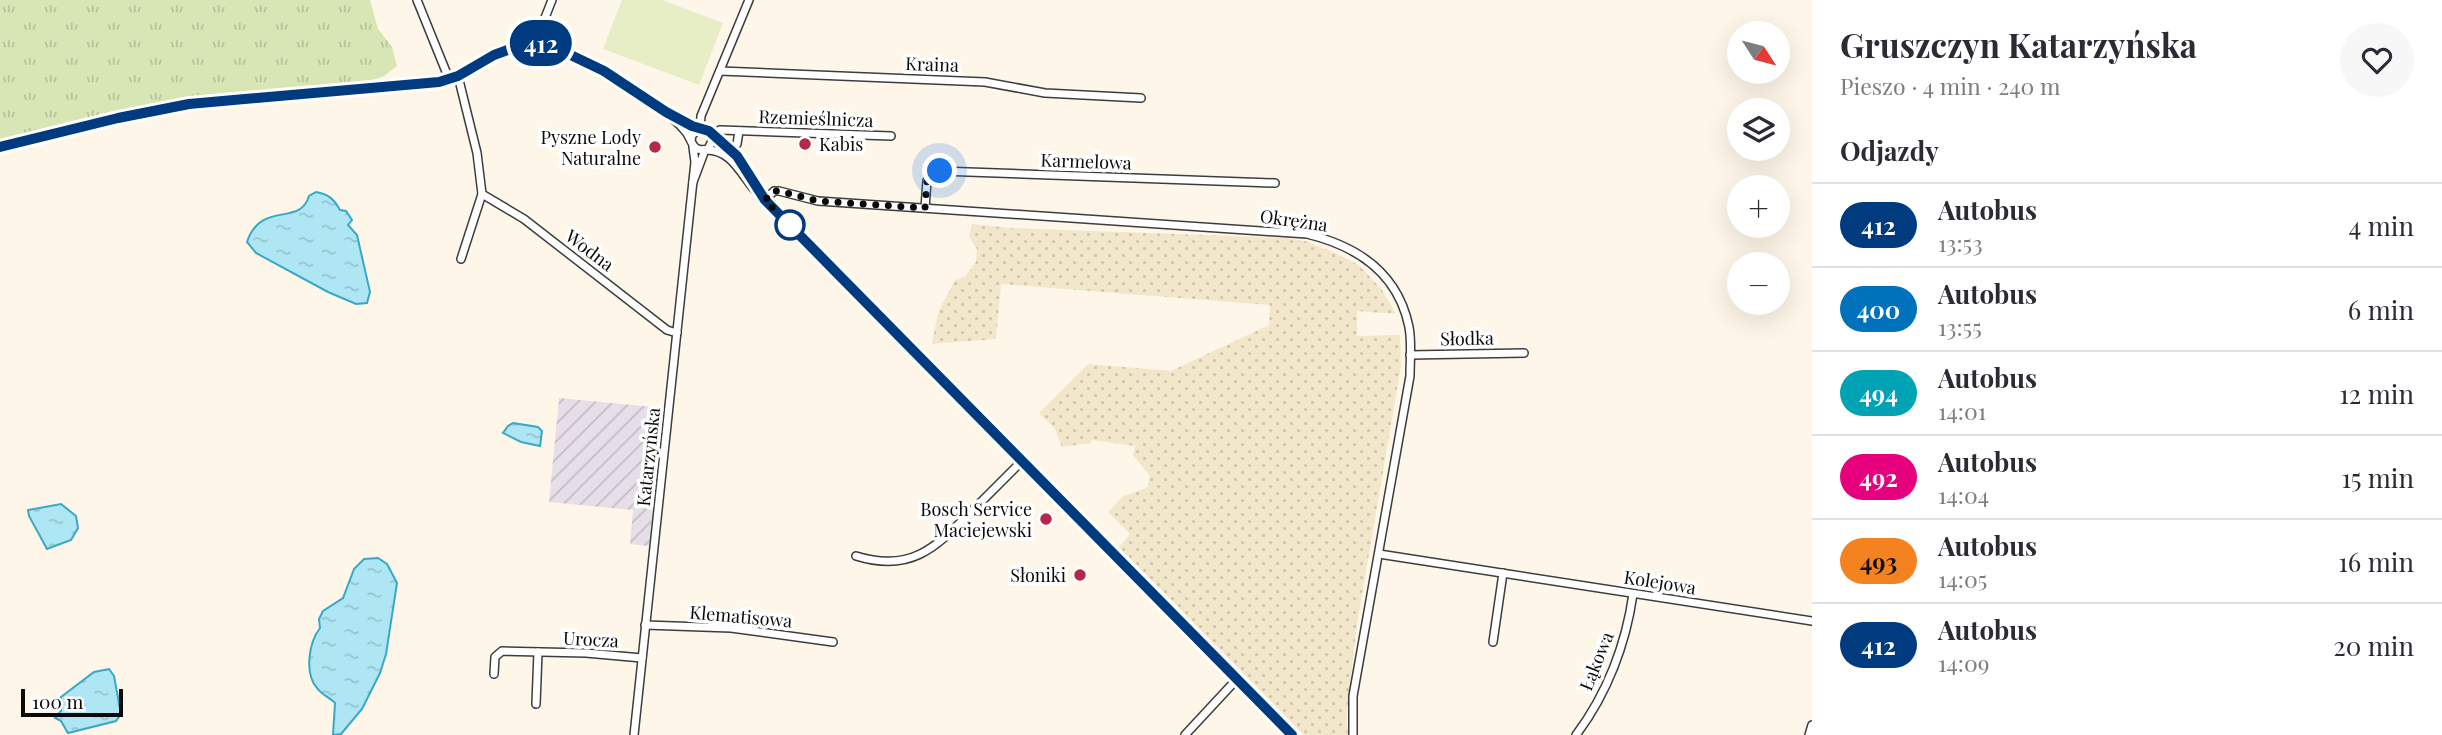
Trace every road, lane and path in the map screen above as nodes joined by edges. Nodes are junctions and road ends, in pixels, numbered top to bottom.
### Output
1 (417, 0) edge
2 (552, 0) edge
3 (749, 0) edge
4 (535, 43) junction
5 (720, 71) junction
6 (458, 76) junction
7 (449, 79) junction
8 (1141, 98) dead end
9 (708, 104) junction
10 (666, 112) junction
11 (700, 128) junction
12 (720, 130) dead end
13 (739, 131) junction
14 (710, 133) junction
15 (891, 136) dead end
16 (692, 144) junction
17 (0, 147) edge
18 (705, 150) junction
19 (730, 154) junction
20 (693, 182) junction
21 (1275, 183) dead end
22 (482, 194) junction
23 (765, 200) junction
24 (925, 208) junction
25 (461, 259) dead end
26 (677, 333) junction
27 (1524, 353) dead end
28 (1410, 355) junction
29 (1022, 461) junction
30 (1379, 554) junction
31 (856, 556) dead end
32 (1503, 573) junction
33 (1633, 594) junction
34 (1812, 621) edge
35 (645, 625) junction
36 (833, 642) dead end
37 (1493, 642) dead end
38 (538, 652) junction
39 (642, 658) junction
40 (494, 674) dead end
41 (1237, 679) junction
42 (536, 704) dead end
43 (1812, 725) edge
44 (634, 735) edge
45 (1185, 735) edge
46 (1292, 735) edge
47 (1353, 735) edge
48 (1576, 735) edge
49 (1809, 735) edge

1 - 7 street
2 - 4 street
3 - 5 street
4 - 6 street
4 - 10 street
5 - 8 street, Kraina
5 - 9 street
6 - 7 street
6 - 22 street
7 - 17 street
9 - 11 street
9 - 14 street
10 - 11 street
10 - 16 street
11 - 14 street
11 - 16 street
12 - 13 street, Rzemieślnicza
13 - 15 street, Rzemieślnicza
13 - 19 street, Rzemieślnicza
14 - 18 street
14 - 19 street
16 - 18 street
16 - 20 street, Katarzyńska
18 - 19 street
18 - 20 street, Katarzyńska
19 - 23 street
20 - 26 street, Katarzyńska
21 - 24 street, Karmelowa
22 - 25 street
22 - 26 street, Wodna
23 - 24 street, Okrężna
23 - 29 street
24 - 28 street, Okrężna
26 - 35 street, Katarzyńska
27 - 28 street, Słodka
28 - 30 street, Okrężna
29 - 31 street
29 - 41 street
30 - 32 street, Kolejowa
30 - 47 street, Okrężna
32 - 33 street, Kolejowa
32 - 37 street
33 - 34 street, Kolejowa
33 - 48 street, Łąkowa
35 - 36 street, Klematisowa
35 - 39 street, Katarzyńska
38 - 39 street, Urocza
38 - 40 street, Urocza
38 - 42 street, Urocza
39 - 44 street, Katarzyńska
41 - 45 street
41 - 46 street
43 - 49 street

